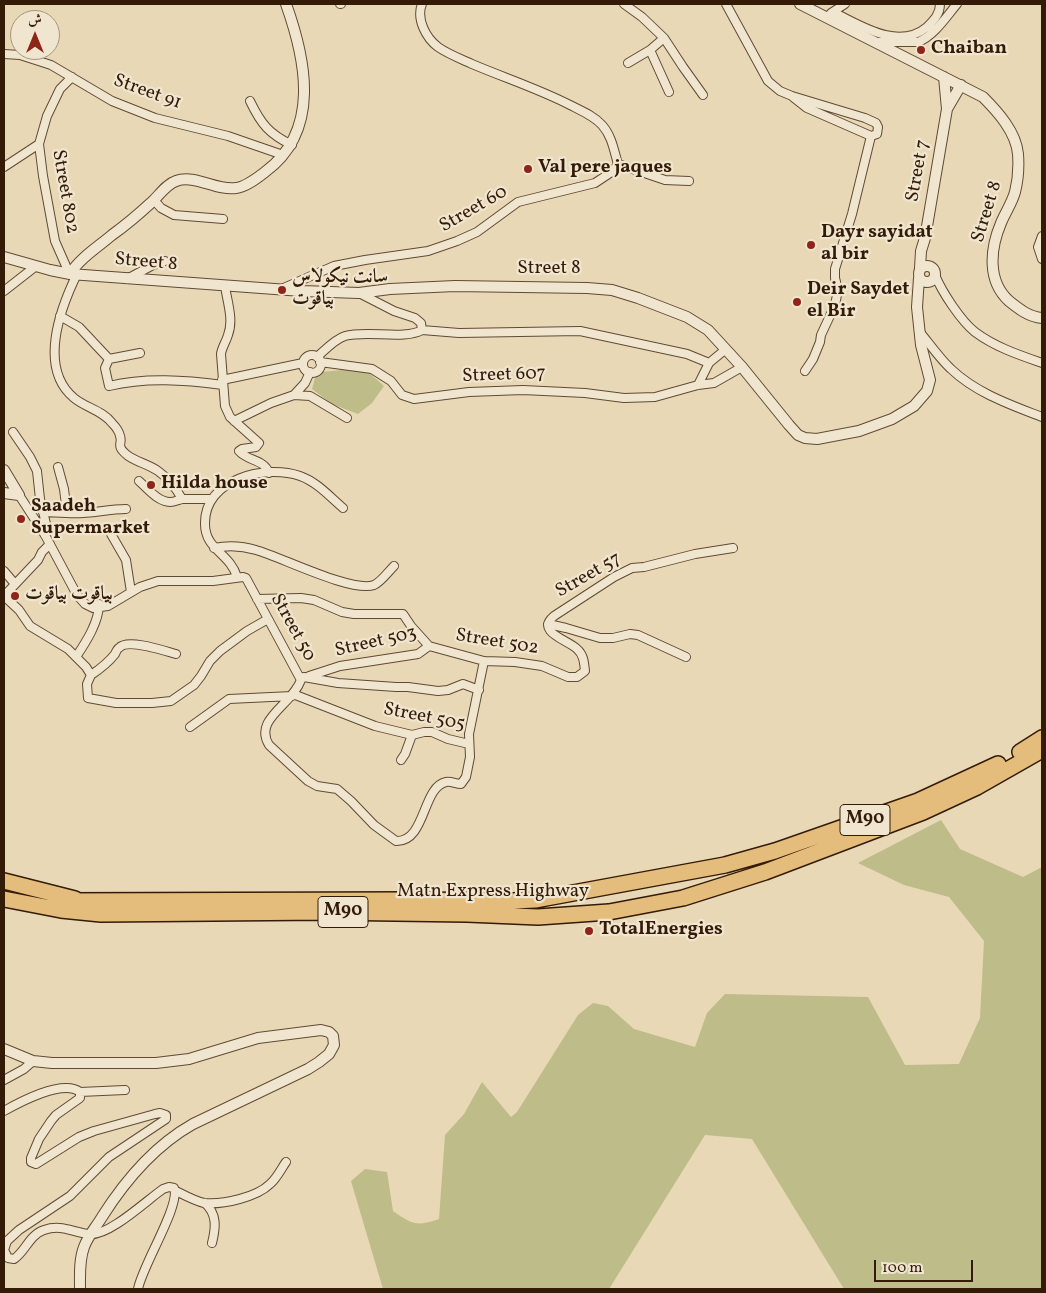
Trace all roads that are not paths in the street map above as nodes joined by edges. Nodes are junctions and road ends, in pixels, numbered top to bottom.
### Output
1 (286, 4) edge
2 (624, 4) edge
3 (726, 4) edge
4 (845, 4) edge
5 (940, 4) edge
6 (957, 4) edge
7 (420, 5) edge
8 (804, 5) edge
9 (829, 14) junction
10 (664, 38) junction
11 (872, 42) junction
12 (650, 50) junction
13 (4, 54) edge
14 (628, 63) dead end
15 (62, 71) junction
16 (72, 77) junction
17 (944, 77) junction
18 (961, 86) junction
19 (60, 89) junction
20 (670, 92) dead end
21 (703, 95) dead end
22 (792, 96) junction
23 (250, 101) dead end
24 (947, 109) junction
25 (871, 136) junction
26 (39, 144) junction
27 (292, 145) junction
28 (283, 155) junction
29 (618, 164) junction
30 (4, 167) edge
31 (689, 181) dead end
32 (154, 200) junction
33 (223, 219) dead end
34 (1042, 236) edge
35 (4, 257) edge
36 (1042, 259) edge
37 (165, 261) dead end
38 (36, 266) junction
39 (71, 274) junction
40 (927, 275) junction
41 (127, 279) junction
42 (225, 286) junction
43 (279, 290) junction
44 (4, 291) edge
45 (359, 293) junction
46 (60, 316) junction
47 (1042, 318) edge
48 (422, 330) junction
49 (919, 331) junction
50 (726, 349) junction
51 (140, 353) dead end
52 (109, 359) junction
53 (319, 359) junction
54 (303, 362) junction
55 (709, 363) junction
56 (1042, 363) edge
57 (742, 367) junction
58 (805, 371) dead end
59 (310, 372) junction
60 (222, 383) junction
61 (305, 383) junction
62 (698, 385) junction
63 (294, 396) junction
64 (310, 396) junction
65 (1042, 417) edge
66 (347, 418) dead end
67 (234, 421) junction
68 (13, 432) dead end
69 (58, 467) dead end
70 (4, 470) edge
71 (269, 473) junction
72 (139, 480) dead end
73 (4, 493) edge
74 (19, 495) junction
75 (182, 499) junction
76 (193, 499) junction
77 (212, 499) junction
78 (342, 508) dead end
79 (126, 509) dead end
80 (206, 511) junction
81 (43, 512) junction
82 (67, 512) junction
83 (111, 534) dead end
84 (45, 535) junction
85 (52, 548) junction
86 (214, 548) junction
87 (733, 548) dead end
88 (394, 566) dead end
89 (4, 570) edge
90 (237, 577) junction
91 (15, 584) junction
92 (127, 594) junction
93 (4, 596) edge
94 (257, 599) junction
95 (99, 606) junction
96 (268, 619) junction
97 (548, 624) junction
98 (429, 646) junction
99 (176, 654) dead end
100 (76, 656) junction
101 (686, 657) dead end
102 (484, 661) junction
103 (91, 675) junction
104 (568, 677) joint
105 (302, 679) junction
106 (479, 690) junction
107 (293, 695) junction
108 (190, 727) dead end
109 (412, 735) junction
110 (1042, 738) edge
111 (469, 744) junction
112 (1042, 750) edge
113 (401, 760) dead end
114 (677, 875) junction
115 (4, 881) edge
116 (4, 889) edge
117 (683, 898) junction
118 (4, 899) edge
119 (84, 902) junction
120 (4, 1049) edge
121 (33, 1061) junction
122 (4, 1080) edge
123 (125, 1090) dead end
124 (80, 1092) junction
125 (4, 1111) edge
126 (286, 1162) dead end
127 (176, 1191) junction
128 (205, 1203) junction
129 (90, 1235) junction
130 (212, 1242) dead end
131 (80, 1289) edge
132 (138, 1289) edge

1 - 27 street
2 - 10 street
3 - 22 street
4 - 9 street
5 - 9 street
6 - 11 street
7 - 29 street
8 - 9 street, Street 8
9 - 11 street, Street 8
10 - 12 street
10 - 21 street
11 - 17 street, Street 8
12 - 14 street
12 - 20 street
13 - 15 street, Street 91
15 - 16 street, Street 91
15 - 19 street, Street 802
16 - 19 street, Street 802
16 - 28 street, Street 91
17 - 18 street, Street 8
17 - 24 street
18 - 24 street
18 - 47 street, Street 8
19 - 26 street, Street 802
22 - 25 street
22 - 25 street
23 - 27 street
24 - 40 street, Street 7
25 - 58 street
26 - 30 street
26 - 39 street, Street 802
27 - 28 street
28 - 32 street
29 - 31 street
29 - 43 street, Street 60
32 - 33 street
32 - 39 street
34 - 36 street
35 - 38 street, Street 8
37 - 41 street
38 - 39 street, Street 8
38 - 44 street
39 - 41 street, Street 8
39 - 46 street
40 - 49 street, Street 8
40 - 56 street
41 - 42 street, Street 8
42 - 43 street, Street 8
42 - 60 street
43 - 45 street, Street 8
45 - 48 street
45 - 50 street, Street 8
46 - 52 street
46 - 75 street
48 - 53 street
48 - 55 street
49 - 57 street, Street 8
49 - 65 street
50 - 55 street
50 - 57 street, Street 8
51 - 52 street
52 - 60 street
53 - 54 street
53 - 59 street
53 - 62 street, Street 607
54 - 59 street
54 - 60 street
55 - 62 street
57 - 62 street, Street 607
59 - 61 street
60 - 67 street
61 - 63 street
61 - 64 street
63 - 64 street
63 - 67 street
64 - 66 street
67 - 71 street
68 - 81 street
69 - 82 street
70 - 74 street
71 - 77 street
71 - 78 street
72 - 75 street
73 - 74 street
74 - 84 street
75 - 76 street
76 - 77 street
76 - 80 street
77 - 80 street
79 - 82 street
80 - 86 street
81 - 82 street
81 - 84 street
83 - 92 street
84 - 85 street
85 - 91 street
85 - 95 street
86 - 88 street
86 - 90 street, Street 50
87 - 97 street, Street 57
89 - 91 street
90 - 92 street
90 - 94 street, Street 50
91 - 93 street
92 - 95 street
93 - 100 street
94 - 96 street, Street 50
94 - 98 street, Street 502
95 - 100 street
96 - 103 street
96 - 105 street, Street 50
97 - 101 street
97 - 104 street, Street 57
98 - 102 street, Street 502
98 - 105 street, Street 503
99 - 103 street
100 - 103 street
102 - 104 street, Street 502
102 - 106 street, Street 505
105 - 106 street
105 - 107 street, Street 50
106 - 111 street, Street 505
107 - 108 street
107 - 109 street, Street 505
107 - 111 street, Street 50
109 - 111 street, Street 505
109 - 113 street
110 - 114 highway, Matn Express Highway / M90
112 - 117 highway, Matn Express Highway / M90
114 - 117 highway
114 - 119 highway, Matn Express Highway / M90
115 - 119 highway
116 - 119 highway, Matn Express Highway / M90
117 - 118 highway, Matn Express Highway / M90
120 - 121 street
121 - 122 street
121 - 129 street
123 - 124 street
124 - 125 street
124 - 129 street
126 - 128 street
127 - 128 street
127 - 129 street
127 - 132 street
128 - 130 street
129 - 131 street

